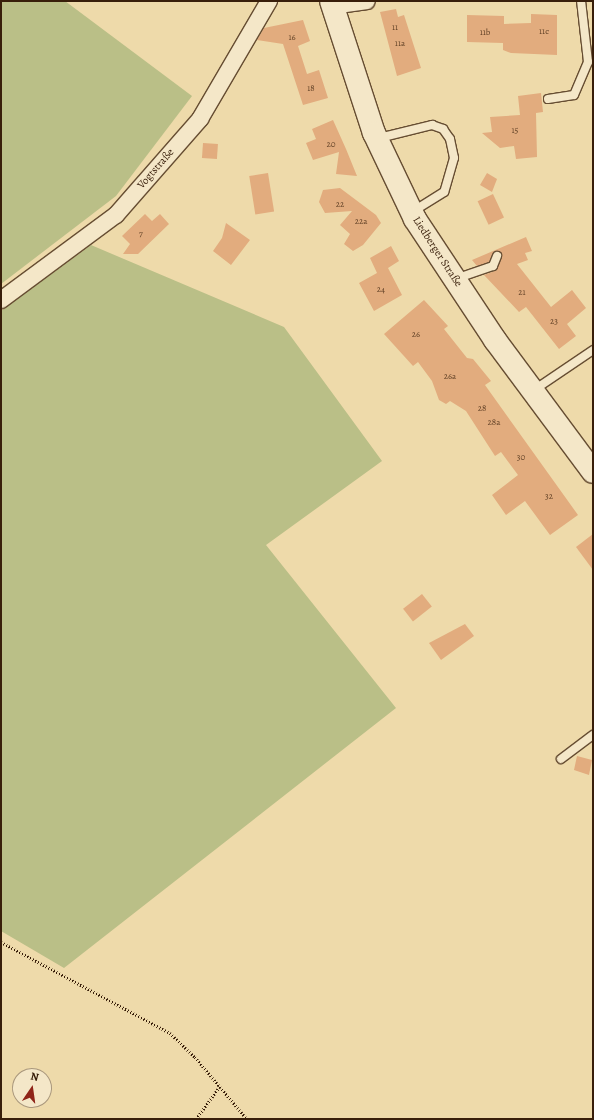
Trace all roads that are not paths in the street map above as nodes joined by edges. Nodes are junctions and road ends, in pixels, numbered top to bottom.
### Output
1 (269, 1) edge
2 (367, 1) edge
3 (581, 1) edge
4 (331, 3) edge
5 (548, 99) dead end
6 (376, 139) junction
7 (411, 213) junction
8 (497, 256) dead end
9 (453, 280) junction
10 (1, 300) edge
11 (593, 350) edge
12 (533, 391) junction
13 (593, 472) edge
14 (593, 735) edge
15 (561, 759) dead end

1 - 10 street, Vogtstraße
2 - 4 street, Liedberger Straße
3 - 5 lane
4 - 6 main road, Liedberger Straße
6 - 7 main road, Liedberger Straße
6 - 7 lane
7 - 9 main road, Liedberger Straße
8 - 9 lane
9 - 12 main road, Liedberger Straße
11 - 12 lane
12 - 13 main road, Liedberger Straße
14 - 15 lane

